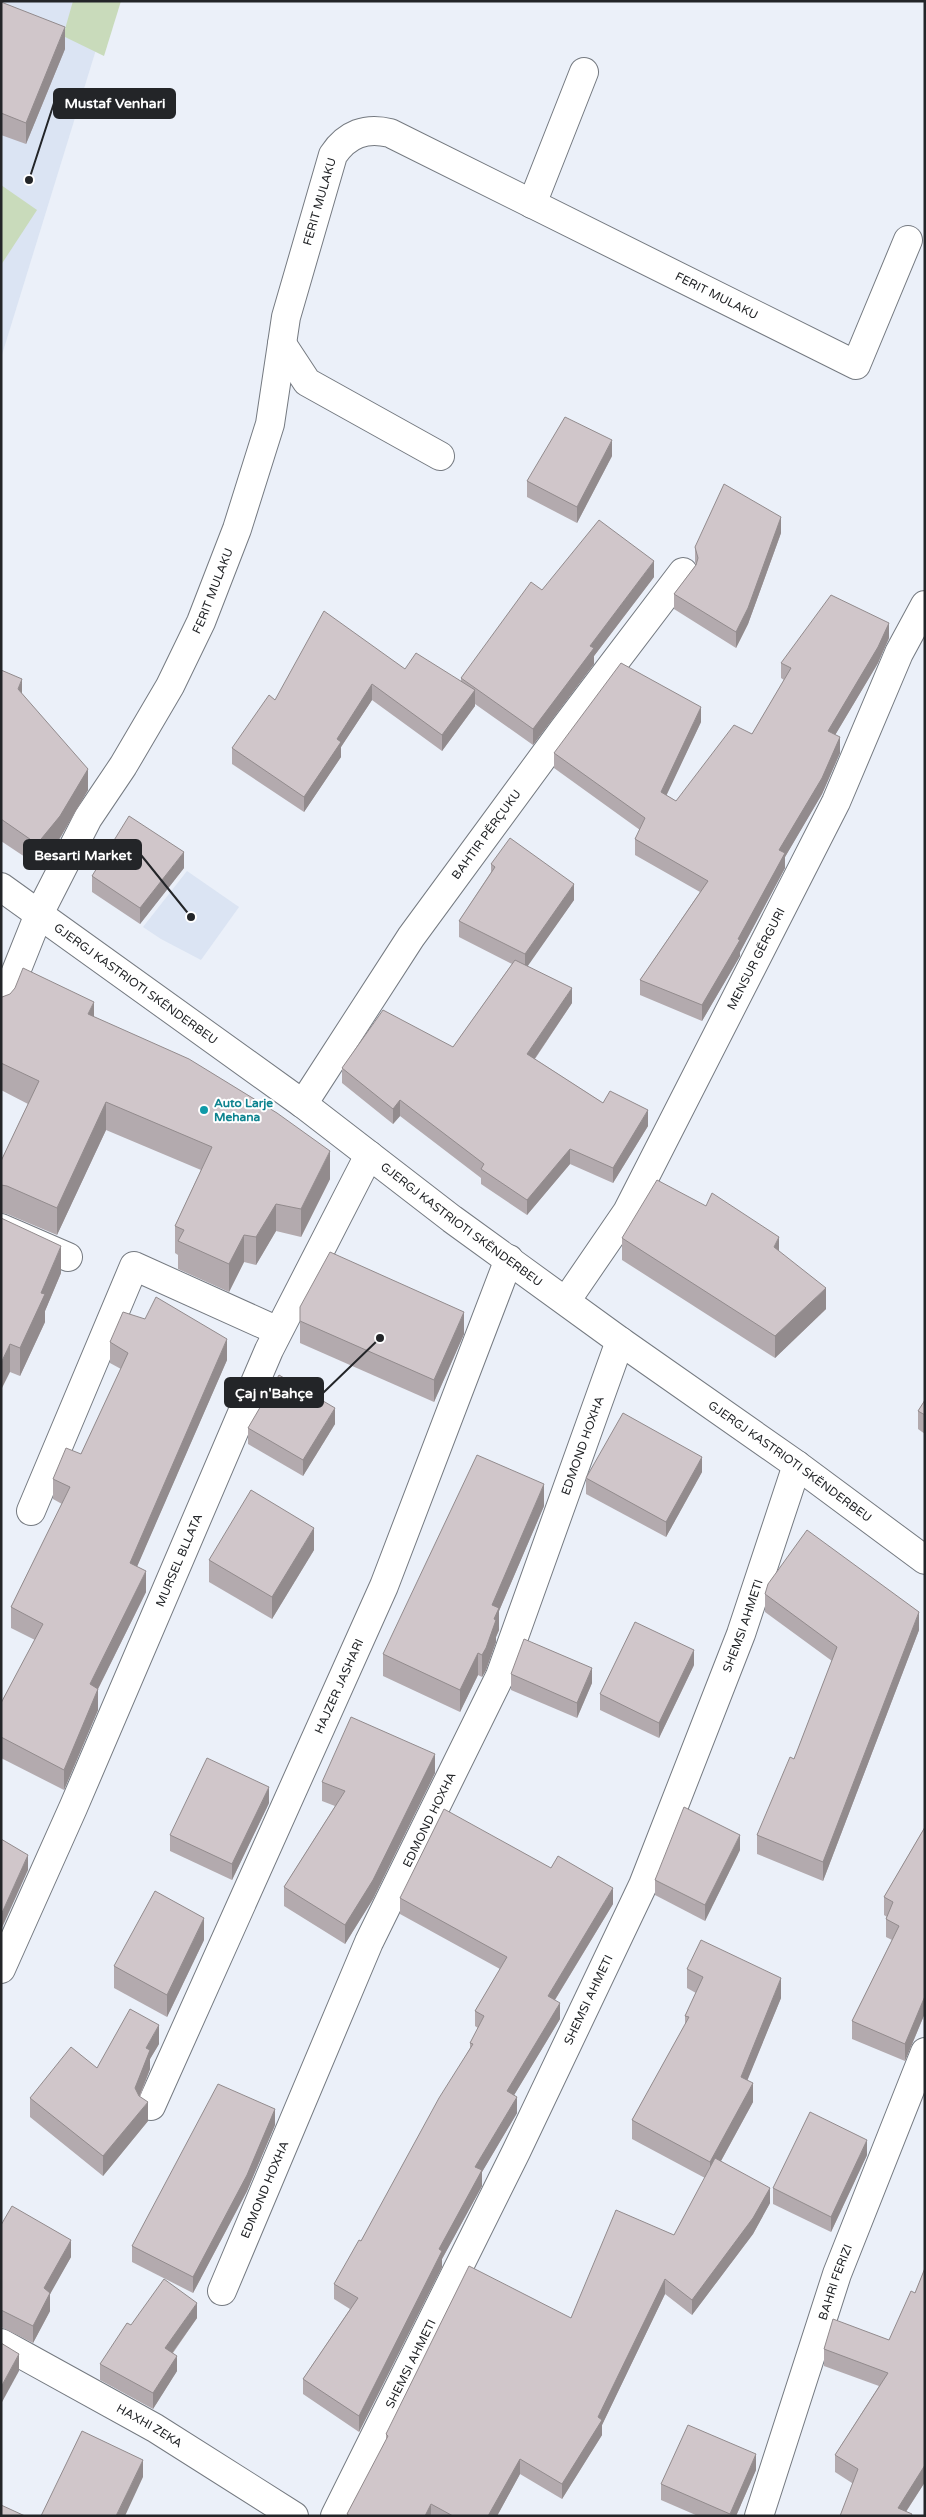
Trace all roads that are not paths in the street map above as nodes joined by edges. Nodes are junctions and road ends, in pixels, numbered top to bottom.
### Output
1 (584, 72) dead end
2 (532, 204) junction
3 (908, 240) dead end
4 (282, 344) junction
5 (307, 382) junction
6 (274, 401) junction
7 (440, 456) dead end
8 (683, 572) dead end
9 (925, 605) edge
10 (1, 887) edge
11 (39, 914) junction
12 (1, 1009) edge
13 (304, 1104) junction
14 (369, 1155) junction
15 (1, 1228) edge
16 (68, 1257) dead end
17 (509, 1260) junction
18 (566, 1301) junction
19 (278, 1331) junction
20 (620, 1341) junction
21 (797, 1465) junction
22 (31, 1511) dead end
23 (925, 1560) edge
24 (1, 1969) edge
25 (925, 2052) edge
26 (151, 2106) dead end
27 (222, 2291) dead end
28 (1, 2343) edge
29 (294, 2516) edge
30 (335, 2516) edge
31 (759, 2516) edge

1 - 2 street
2 - 3 street, FERIT MULAKU
2 - 4 street, FERIT MULAKU
4 - 5 street
4 - 6 street, FERIT MULAKU
5 - 6 street
5 - 7 street
6 - 11 street, FERIT MULAKU
8 - 13 street, BAHTIR PËRÇUKU
9 - 18 street, MENSUR GËRGURI
10 - 11 street, GJERGJ KASTRIOTI SKËNDERBEU
11 - 12 street, FERIT MULAKU
11 - 13 street, GJERGJ KASTRIOTI SKËNDERBEU
13 - 14 street, GJERGJ KASTRIOTI SKËNDERBEU
14 - 17 street, GJERGJ KASTRIOTI SKËNDERBEU
14 - 19 street, MURSEL BLLATA
15 - 16 street
17 - 18 street, GJERGJ KASTRIOTI SKËNDERBEU
17 - 26 street, HAJZER JASHARI
18 - 20 street, GJERGJ KASTRIOTI SKËNDERBEU
19 - 22 street
19 - 24 street, MURSEL BLLATA
20 - 21 street, GJERGJ KASTRIOTI SKËNDERBEU
20 - 27 street, EDMOND HOXHA
21 - 23 street, GJERGJ KASTRIOTI SKËNDERBEU
21 - 30 street, SHEMSI AHMETI
25 - 31 street, BAHRI FERIZI
28 - 29 street, HAXHI ZEKA

